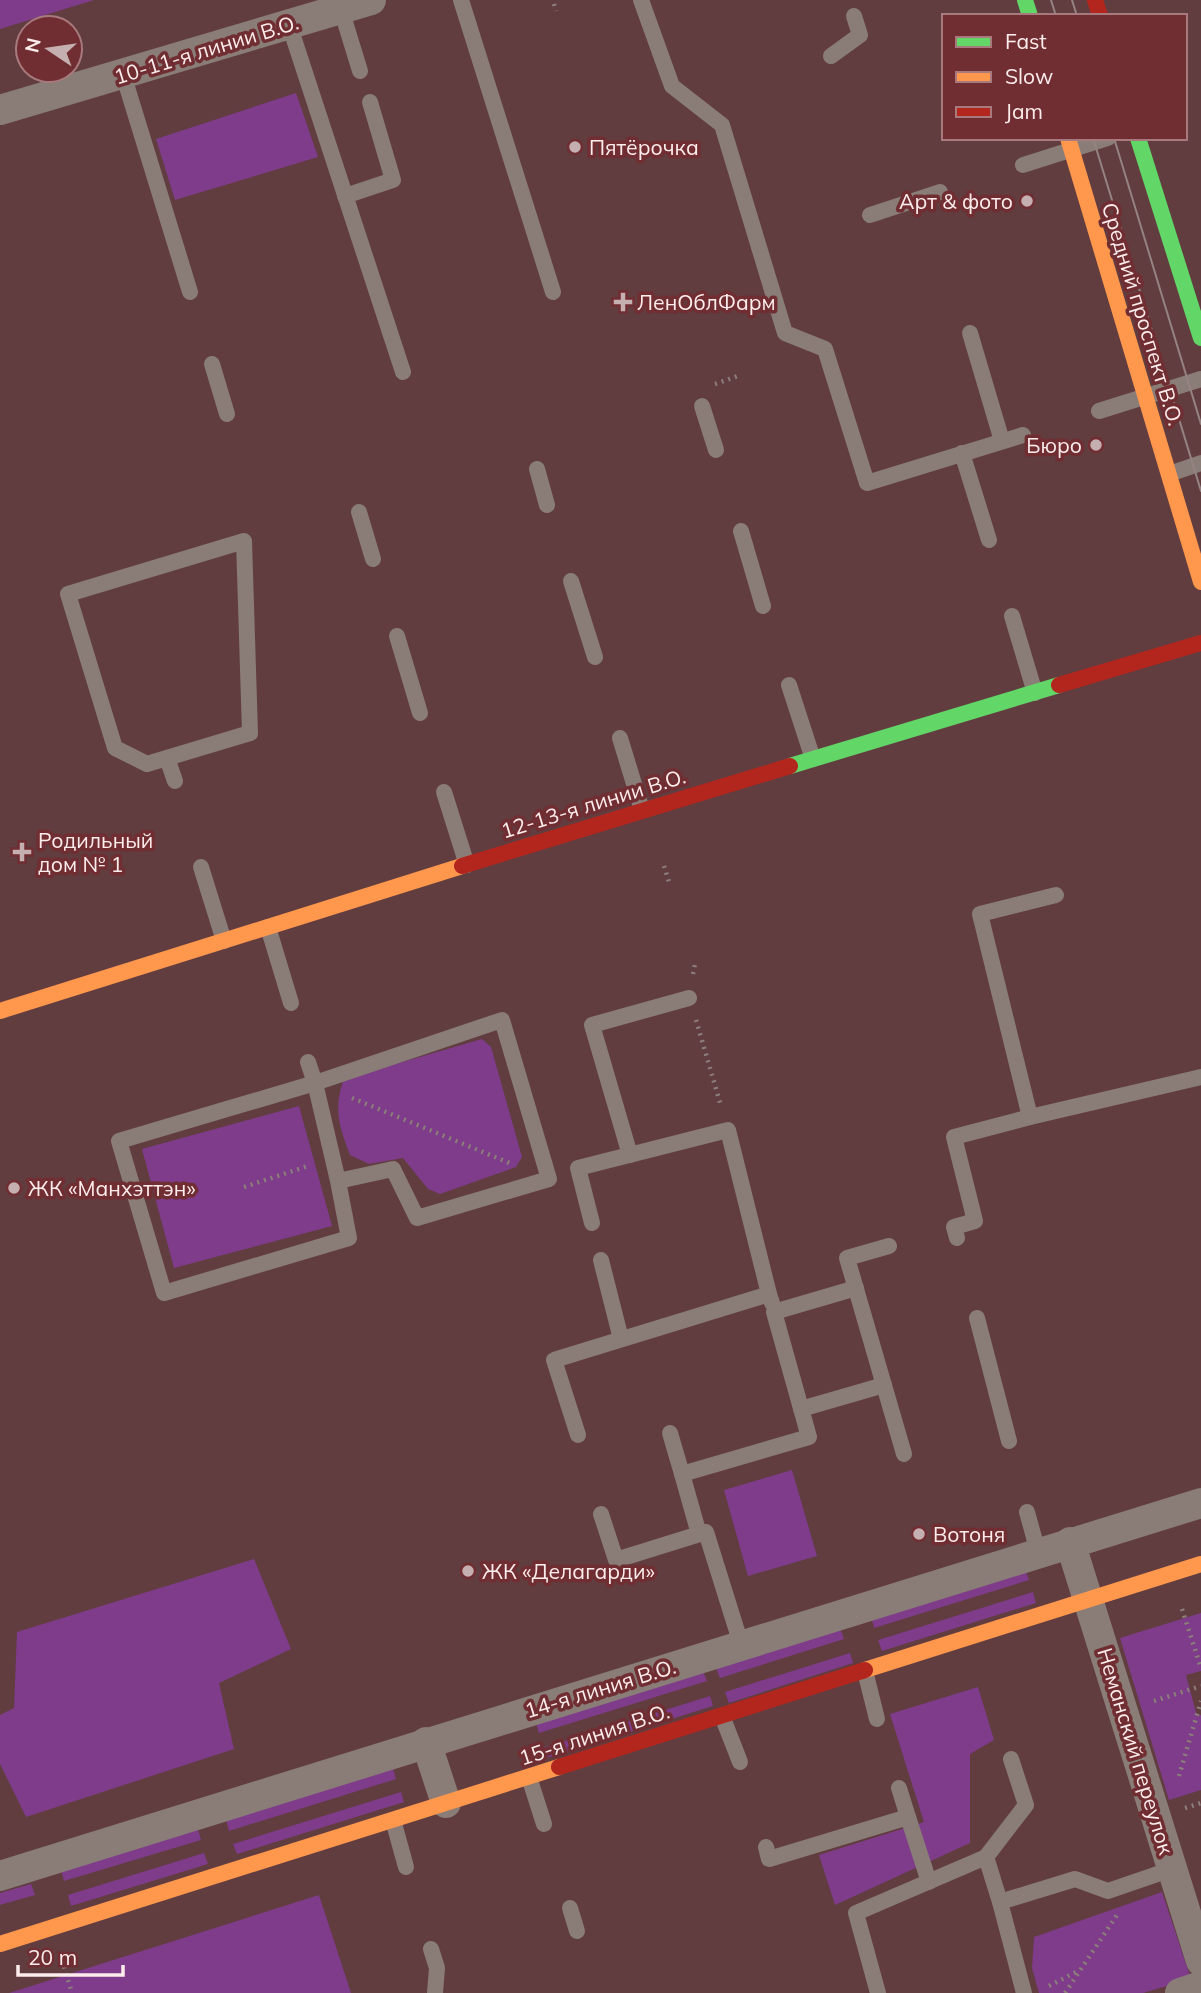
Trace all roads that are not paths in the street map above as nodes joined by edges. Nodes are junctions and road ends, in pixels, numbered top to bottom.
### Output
1 (371, 0) edge
2 (461, 0) edge
3 (641, 0) edge
4 (341, 9) junction
5 (854, 16) dead end
6 (289, 24) junction
7 (831, 56) dead end
8 (360, 71) dead end
9 (123, 74) junction
10 (370, 102) dead end
11 (0, 110) edge
12 (1095, 140) edge
13 (1139, 140) edge
14 (1070, 144) edge
15 (1023, 165) dead end
16 (940, 192) dead end
17 (345, 196) junction
18 (870, 215) dead end
19 (190, 292) dead end
20 (553, 292) dead end
21 (970, 333) dead end
22 (1201, 338) edge
23 (212, 364) dead end
24 (402, 372) dead end
25 (1201, 379) edge
26 (1146, 396) junction
27 (702, 406) dead end
28 (1099, 411) dead end
29 (227, 414) dead end
30 (1023, 435) dead end
31 (1002, 441) junction
32 (716, 450) dead end
33 (962, 453) junction
34 (1201, 463) edge
35 (537, 470) dead end
36 (1169, 474) junction
37 (547, 505) dead end
38 (359, 512) dead end
39 (741, 531) dead end
40 (989, 540) dead end
41 (373, 559) dead end
42 (571, 581) dead end
43 (1201, 582) edge
44 (763, 606) dead end
45 (1012, 616) dead end
46 (397, 636) dead end
47 (1201, 643) edge
48 (595, 657) dead end
49 (789, 685) dead end
50 (1035, 692) junction
51 (420, 713) dead end
52 (620, 738) dead end
53 (167, 758) junction
54 (813, 759) junction
55 (174, 781) dead end
56 (444, 792) dead end
57 (642, 810) junction
58 (467, 865) junction
59 (201, 867) dead end
60 (1056, 895) dead end
61 (268, 927) junction
62 (224, 941) junction
63 (690, 998) road end
64 (291, 1003) dead end
65 (0, 1011) edge
66 (308, 1062) dead end
67 (1201, 1077) edge
68 (315, 1083) junction
69 (1030, 1118) junction
70 (630, 1155) junction
71 (338, 1181) junction
72 (592, 1223) dead end
73 (938, 1232) dead end
74 (889, 1246) dead end
75 (601, 1260) dead end
76 (856, 1288) junction
77 (769, 1294) junction
78 (774, 1312) junction
79 (977, 1318) dead end
80 (621, 1339) junction
81 (884, 1385) junction
82 (801, 1409) junction
83 (670, 1433) dead end
84 (578, 1435) dead end
85 (1009, 1441) dead end
86 (904, 1454) dead end
87 (682, 1474) junction
88 (1201, 1503) edge
89 (1027, 1513) dead end
90 (601, 1514) dead end
91 (699, 1534) junction
92 (1070, 1542) junction
93 (1038, 1552) junction
94 (1201, 1564) edge
95 (1088, 1600) junction
96 (741, 1644) junction
97 (865, 1671) junction
98 (722, 1716) junction
99 (877, 1719) dead end
100 (426, 1742) junction
101 (1011, 1759) dead end
102 (740, 1762) dead end
103 (529, 1777) junction
104 (899, 1788) dead end
105 (446, 1803) junction
106 (908, 1817) junction
107 (393, 1820) junction
108 (544, 1824) dead end
109 (766, 1847) dead end
110 (986, 1857) junction
111 (406, 1867) dead end
112 (1172, 1869) junction
113 (0, 1876) edge
114 (929, 1882) junction
115 (1000, 1902) junction
116 (570, 1908) dead end
117 (578, 1931) dead end
118 (0, 1944) edge
119 (431, 1949) dead end
120 (1201, 1961) edge
121 (1201, 1986) edge
122 (1031, 1992) edge
123 (435, 1993) edge
124 (878, 1993) edge
125 (1180, 1993) edge

1 - 4 street, 10-11-я линии В.О.
2 - 20 lane
3 - 33 lane
4 - 6 street, 10-11-я линии В.О.
4 - 8 lane
5 - 7 lane
6 - 9 street, 10-11-я линии В.О.
6 - 17 lane
9 - 11 street, 10-11-я линии В.О.
9 - 19 lane
10 - 17 lane
12 - 14 lane
13 - 22 street
14 - 15 lane
14 - 26 street, Средний проспект В.О.
16 - 18 lane
17 - 24 lane
21 - 31 lane
23 - 29 lane
25 - 26 lane
26 - 28 lane
26 - 36 street, Средний проспект В.О.
27 - 32 lane
30 - 31 lane
31 - 33 lane
33 - 40 lane
34 - 36 lane
35 - 37 lane
36 - 43 street, Средний проспект В.О.
38 - 41 lane
39 - 44 lane
42 - 48 lane
45 - 50 lane
46 - 51 lane
47 - 50 street, 12-13-я линии В.О.
49 - 54 lane
50 - 54 street, 12-13-я линии В.О.
52 - 57 lane
53 - 53 lane
53 - 55 lane
54 - 57 street, 12-13-я линии В.О.
56 - 58 lane
57 - 58 street, 12-13-я линии В.О.
58 - 61 street, 12-13-я линии В.О.
59 - 62 lane
60 - 69 lane
61 - 62 street, 12-13-я линии В.О.
61 - 64 lane
62 - 65 street, 12-13-я линии В.О.
63 - 70 lane
66 - 68 lane
67 - 69 lane
68 - 71 lane
68 - 71 lane
68 - 71 lane
69 - 73 lane
70 - 72 lane
70 - 77 lane
74 - 76 lane
75 - 80 lane
76 - 78 lane
76 - 81 lane
77 - 78 lane
77 - 80 lane
78 - 82 lane
79 - 85 lane
80 - 84 lane
81 - 82 lane
81 - 86 lane
82 - 87 lane
83 - 87 lane
87 - 91 lane
88 - 92 street, 14-я линия В.О.
89 - 93 lane
90 - 91 lane
91 - 96 lane
92 - 93 street, 14-я линия В.О.
92 - 95 street, Неманский переулок
93 - 96 street, 14-я линия В.О.
94 - 95 street, 15-я линия В.О.
95 - 97 street, 15-я линия В.О.
95 - 112 street, Неманский переулок
96 - 100 street, 14-я линия В.О.
97 - 98 street, 15-я линия В.О.
97 - 99 lane
98 - 102 lane
98 - 103 street, 15-я линия В.О.
100 - 105 street
100 - 113 street, 14-я линия В.О.
101 - 110 lane
103 - 105 street, 15-я линия В.О.
103 - 108 lane
104 - 106 lane
105 - 107 street, 15-я линия В.О.
106 - 109 lane
106 - 114 lane
107 - 111 lane
107 - 118 street, 15-я линия В.О.
110 - 114 lane
110 - 115 lane
112 - 115 lane
112 - 120 street, Неманский переулок
114 - 124 lane
115 - 122 lane
116 - 117 lane
119 - 123 lane
121 - 125 street

